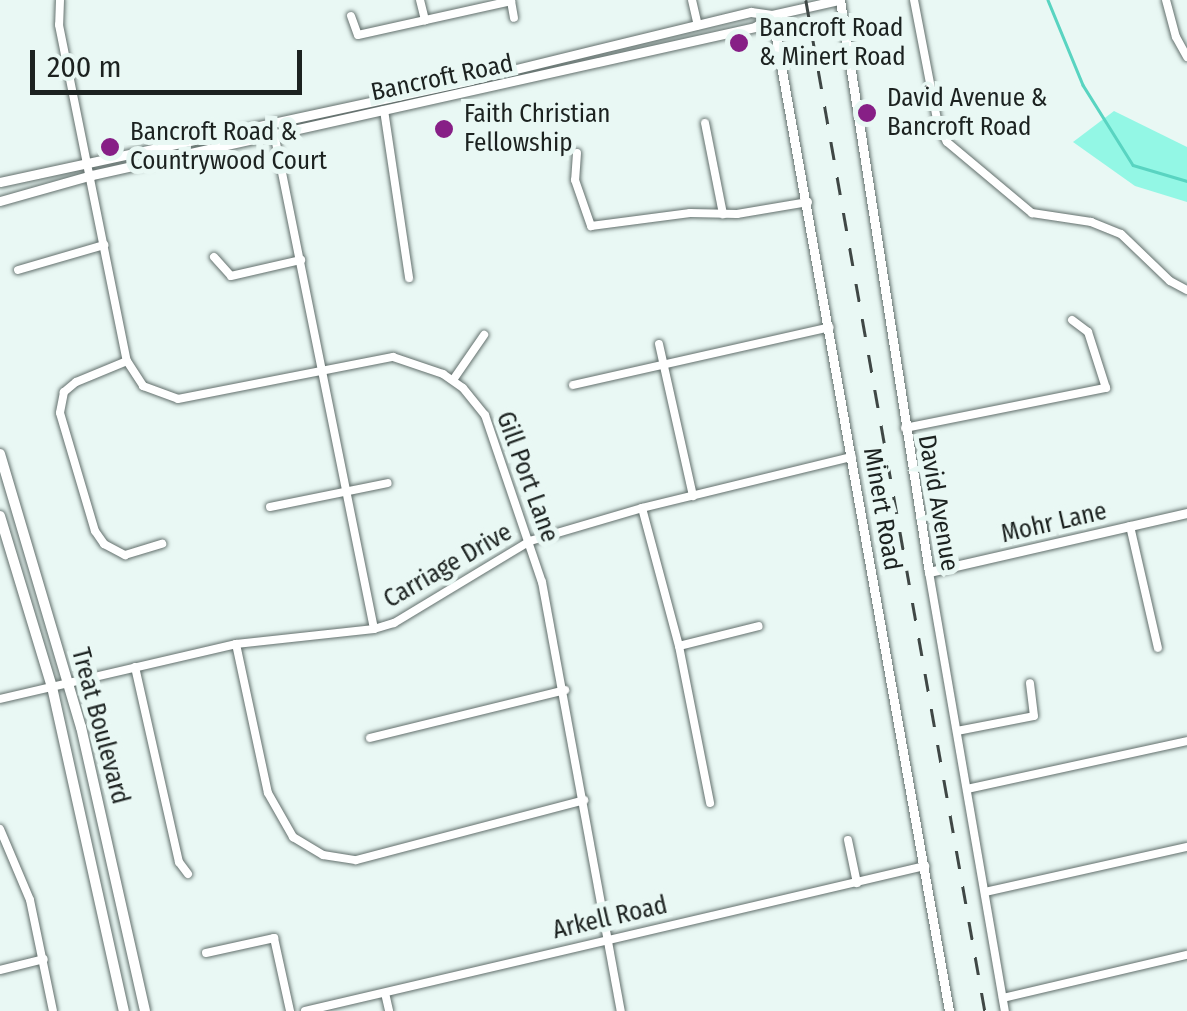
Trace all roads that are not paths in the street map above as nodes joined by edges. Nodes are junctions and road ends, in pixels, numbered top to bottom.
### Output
1 (60, 0) edge
2 (420, 0) edge
3 (692, 0) edge
4 (840, 0) edge
5 (914, 0) edge
6 (1166, 0) edge
7 (772, 15) junction
8 (352, 16) dead end
9 (514, 18) dead end
10 (425, 20) junction
11 (698, 25) junction
12 (1187, 57) edge
13 (384, 110) junction
14 (272, 122) junction
15 (706, 123) dead end
16 (274, 136) junction
17 (577, 153) dead end
18 (89, 162) junction
19 (92, 176) junction
20 (0, 182) edge
21 (0, 201) edge
22 (808, 202) junction
23 (723, 214) junction
24 (104, 245) junction
25 (214, 257) dead end
26 (301, 260) junction
27 (18, 270) dead end
28 (409, 278) dead end
29 (1187, 290) edge
30 (1072, 320) dead end
31 (830, 327) junction
32 (484, 334) dead end
33 (660, 344) dead end
34 (128, 362) junction
35 (668, 366) junction
36 (319, 368) junction
37 (453, 380) junction
38 (572, 385) dead end
39 (904, 428) junction
40 (0, 454) edge
41 (852, 458) junction
42 (388, 483) dead end
43 (345, 493) junction
44 (693, 496) junction
45 (270, 507) dead end
46 (642, 508) junction
47 (1187, 513) edge
48 (0, 516) edge
49 (1130, 526) junction
50 (530, 541) junction
51 (162, 544) dead end
52 (929, 572) junction
53 (759, 626) dead end
54 (374, 629) junction
55 (236, 644) junction
56 (680, 646) junction
57 (1158, 648) dead end
58 (135, 667) junction
59 (70, 683) junction
60 (1030, 683) dead end
61 (52, 687) junction
62 (565, 690) junction
63 (0, 698) edge
64 (957, 731) junction
65 (370, 738) dead end
66 (1187, 741) edge
67 (967, 789) junction
68 (584, 800) junction
69 (710, 803) dead end
70 (0, 829) edge
71 (848, 840) dead end
72 (1187, 847) edge
73 (925, 866) junction
74 (188, 874) dead end
75 (857, 883) junction
76 (985, 892) junction
77 (610, 938) junction
78 (206, 953) dead end
79 (1187, 955) edge
80 (44, 959) junction
81 (0, 970) edge
82 (386, 993) junction
83 (1003, 998) junction
84 (52, 1011) edge
85 (124, 1011) edge
86 (145, 1011) edge
87 (290, 1011) edge
88 (305, 1011) edge
89 (389, 1011) edge
90 (621, 1011) edge
91 (948, 1011) edge
92 (1006, 1011) edge

1 - 18 street
2 - 10 street
3 - 11 street
4 - 7 street, Bancroft Road
4 - 39 street, David Avenue
5 - 29 street
6 - 12 street
7 - 11 street, Bancroft Road
7 - 13 street, Bancroft Road
7 - 22 street, Minert Road
8 - 10 street
9 - 10 street
11 - 14 street, Bancroft Road
13 - 16 street, Bancroft Road
13 - 28 street
14 - 16 street
14 - 18 street, Bancroft Road
15 - 23 street
16 - 19 street, Bancroft Road
16 - 26 street
17 - 23 street
18 - 19 street
18 - 20 street, Bancroft Road
19 - 21 street, Bancroft Road
19 - 24 street
22 - 23 street
22 - 31 street, Minert Road
24 - 27 street
24 - 34 street
25 - 26 street
26 - 36 street
30 - 39 street
31 - 35 street
31 - 41 street, Minert Road
32 - 37 street
33 - 35 street
34 - 36 street, Gill Port Lane
34 - 51 street
35 - 38 street
35 - 44 street
36 - 37 street, Gill Port Lane
36 - 43 street
37 - 50 street, Gill Port Lane
39 - 52 street, David Avenue
40 - 59 main road, Treat Boulevard
41 - 44 street, Carriage Drive
41 - 73 street, Minert Road
42 - 43 street
43 - 45 street
43 - 54 street
44 - 46 street, Carriage Drive
46 - 50 street, Carriage Drive
46 - 56 street
47 - 49 street, Mohr Lane
48 - 61 main road, Treat Boulevard
49 - 52 street, Mohr Lane
49 - 57 street
50 - 54 street, Carriage Drive
50 - 62 street, Gill Port Lane
52 - 64 street, David Avenue
53 - 56 street
54 - 55 street, Carriage Drive
55 - 58 street, Carriage Drive
55 - 68 street
56 - 69 street
58 - 59 street, Carriage Drive
58 - 74 street
59 - 61 street, Carriage Drive
59 - 86 main road, Treat Boulevard
60 - 64 street
61 - 63 street, Carriage Drive
61 - 85 main road, Treat Boulevard
62 - 65 street
62 - 68 street, Gill Port Lane
64 - 67 street, David Avenue
66 - 67 street
67 - 76 street, David Avenue
68 - 77 street, Gill Port Lane
70 - 80 street
71 - 75 street
72 - 76 street
73 - 75 street, Arkell Road
73 - 91 street, Minert Road
75 - 77 street, Arkell Road
76 - 83 street, David Avenue
77 - 82 street, Arkell Road
77 - 90 street, Gill Port Lane
78 - 87 street
79 - 83 street
80 - 81 street
80 - 84 street
82 - 88 street, Arkell Road
82 - 89 street
83 - 92 street, David Avenue

